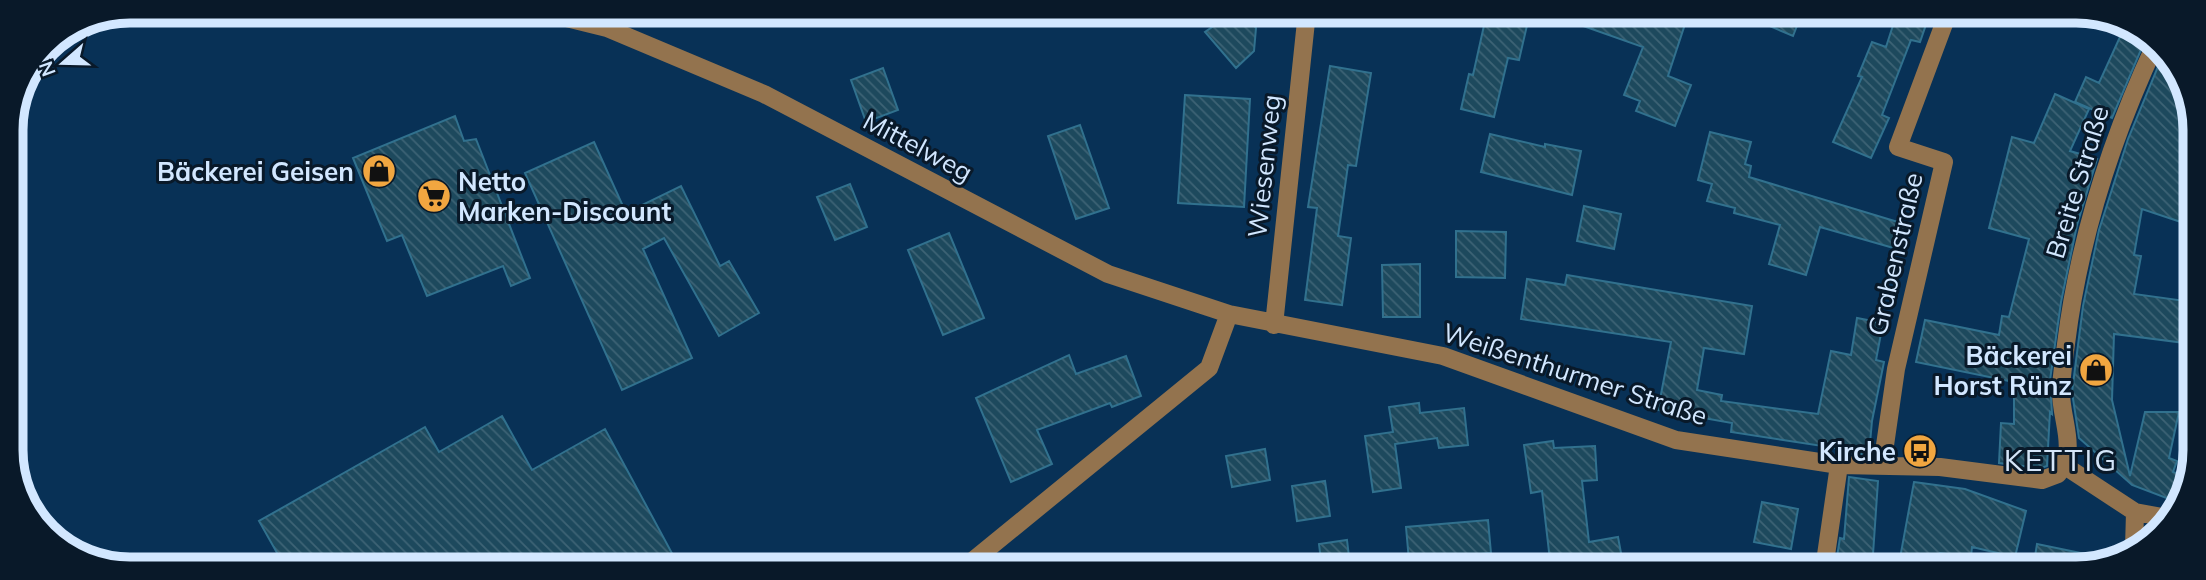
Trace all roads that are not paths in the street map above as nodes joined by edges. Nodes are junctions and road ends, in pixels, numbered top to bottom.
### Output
1 (587, 23) edge
2 (1306, 23) edge
3 (1944, 23) edge
4 (2151, 53) edge
5 (1229, 314) junction
6 (1274, 325) junction
7 (1839, 465) junction
8 (1882, 466) junction
9 (2065, 466) junction
10 (2135, 512) junction
11 (2160, 517) edge
12 (2134, 540) edge
13 (977, 557) edge
14 (1827, 557) edge

1 - 5 street, Mittelweg
2 - 6 street, Wiesenweg
3 - 8 street, Grabenstraße
4 - 9 street, Breite Straße
5 - 6 street, Mittelweg
5 - 13 street
6 - 7 street, Weißenthurmer Straße
7 - 8 street, Weißenthurmer Straße
7 - 14 street
8 - 9 street, Weißenthurmer Straße
9 - 10 street
10 - 11 street
10 - 12 street

